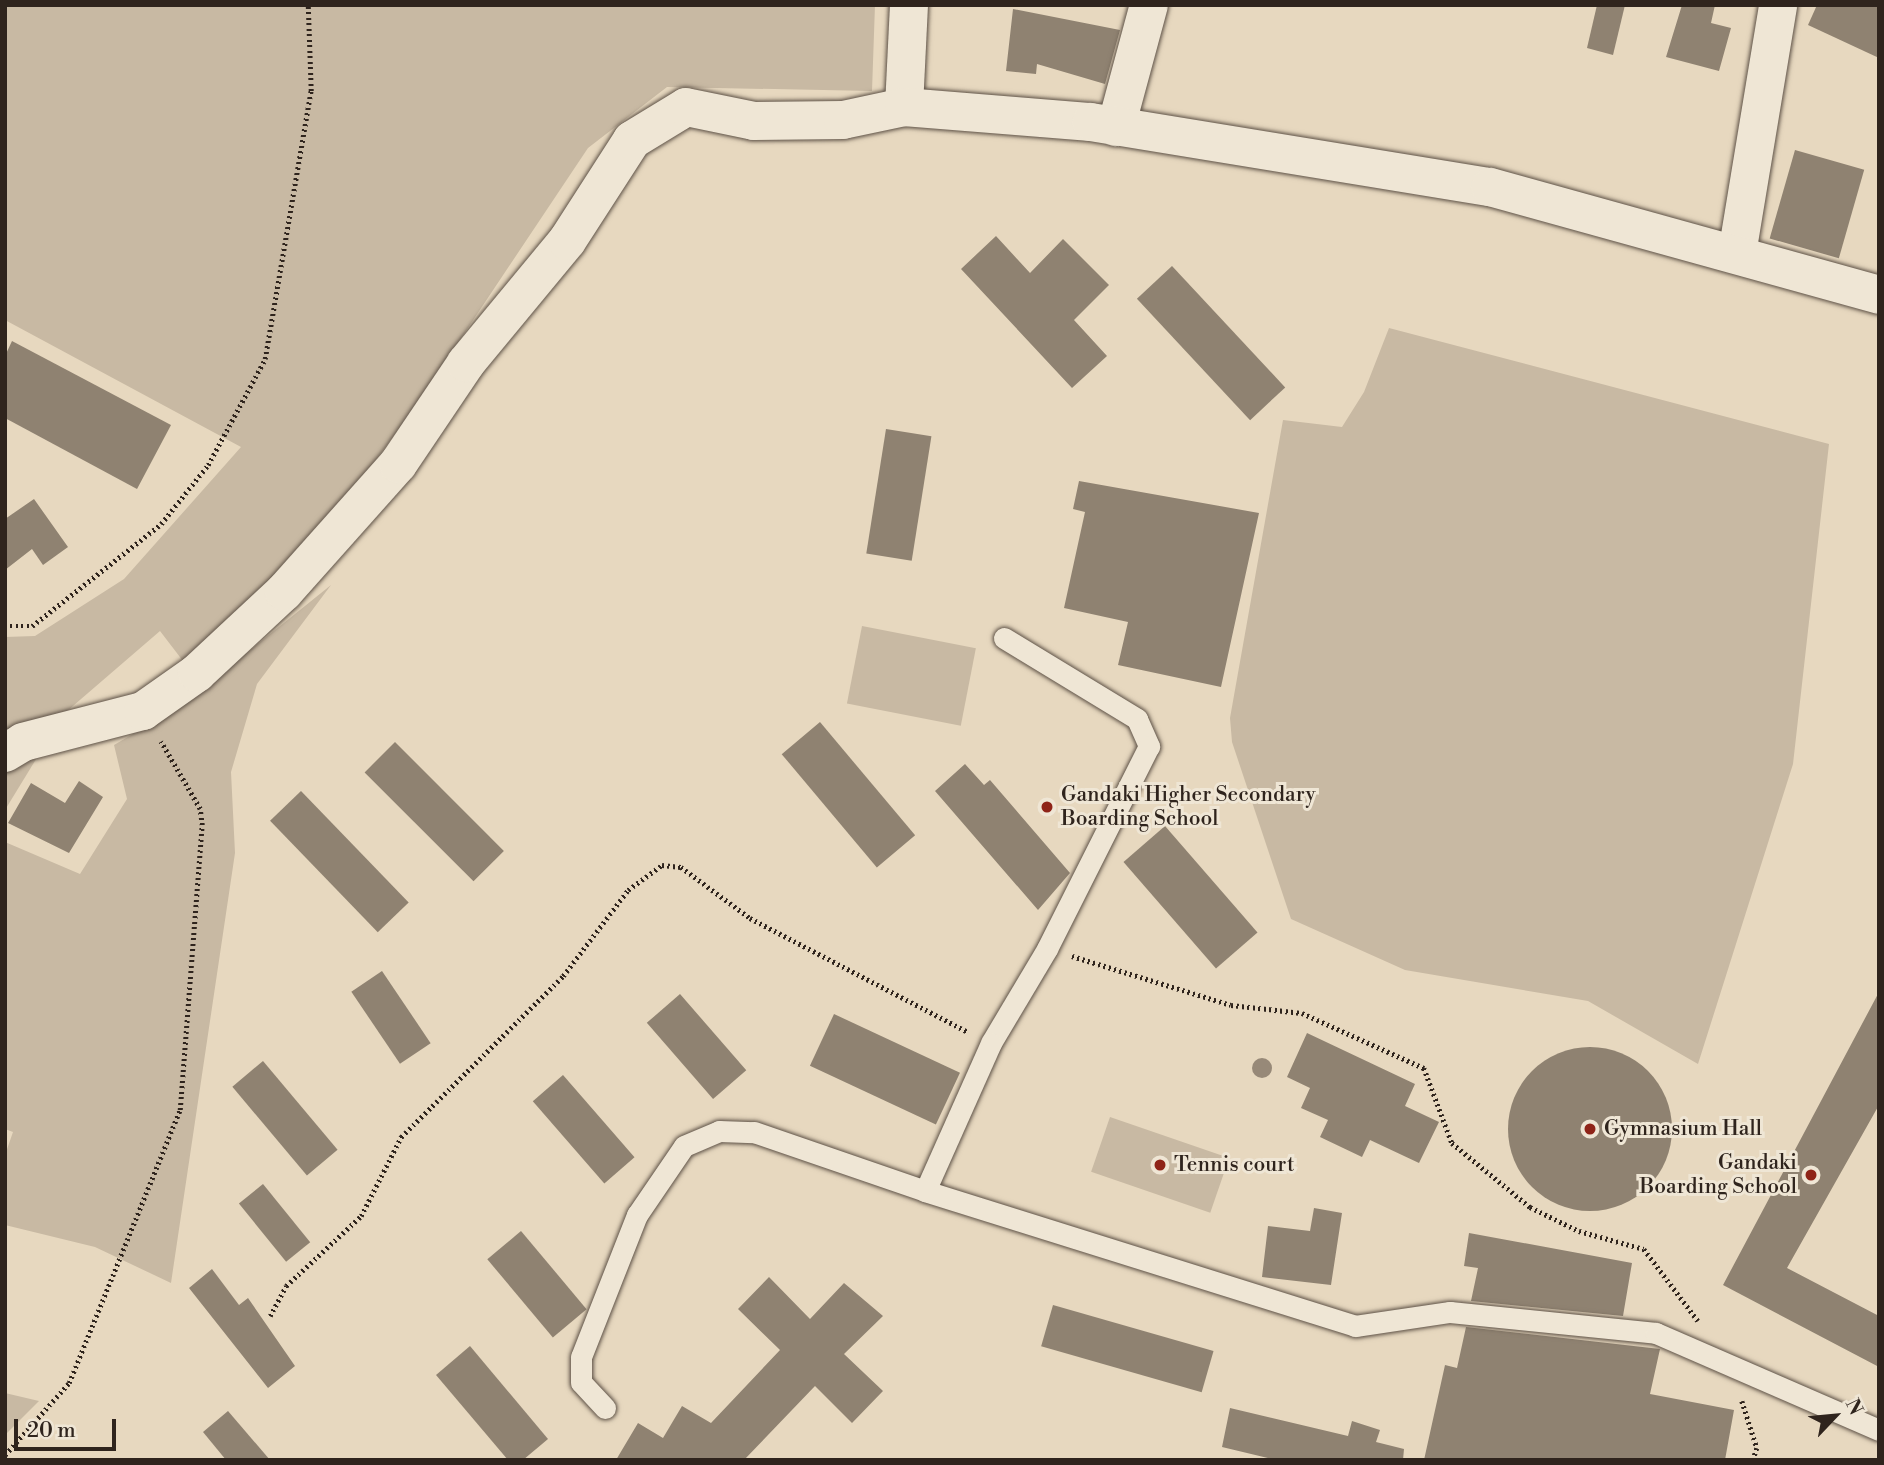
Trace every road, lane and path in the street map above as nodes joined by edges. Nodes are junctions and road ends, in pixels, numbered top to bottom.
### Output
1 (308, 5) edge
2 (909, 5) edge
3 (1149, 5) edge
4 (1778, 5) edge
5 (904, 107) junction
6 (1116, 127) junction
7 (1737, 254) junction
8 (1879, 295) edge
9 (5, 626) edge
10 (1004, 638) dead end
11 (143, 711) junction
12 (5, 753) edge
13 (1047, 949) junction
14 (991, 1044) junction
15 (925, 1191) junction
16 (270, 1316) dead end
17 (1731, 1364) junction
18 (605, 1408) dead end
19 (1879, 1430) edge
20 (5, 1455) edge
21 (1753, 1460) edge

1 - 9 path
2 - 5 street
3 - 6 street
4 - 7 street
5 - 6 street
5 - 11 street
6 - 7 street
7 - 8 street
10 - 13 lane
11 - 12 street
11 - 20 path
13 - 14 lane
13 - 17 path
14 - 15 lane
14 - 16 path
15 - 17 lane
15 - 18 lane
17 - 19 lane
17 - 21 path

